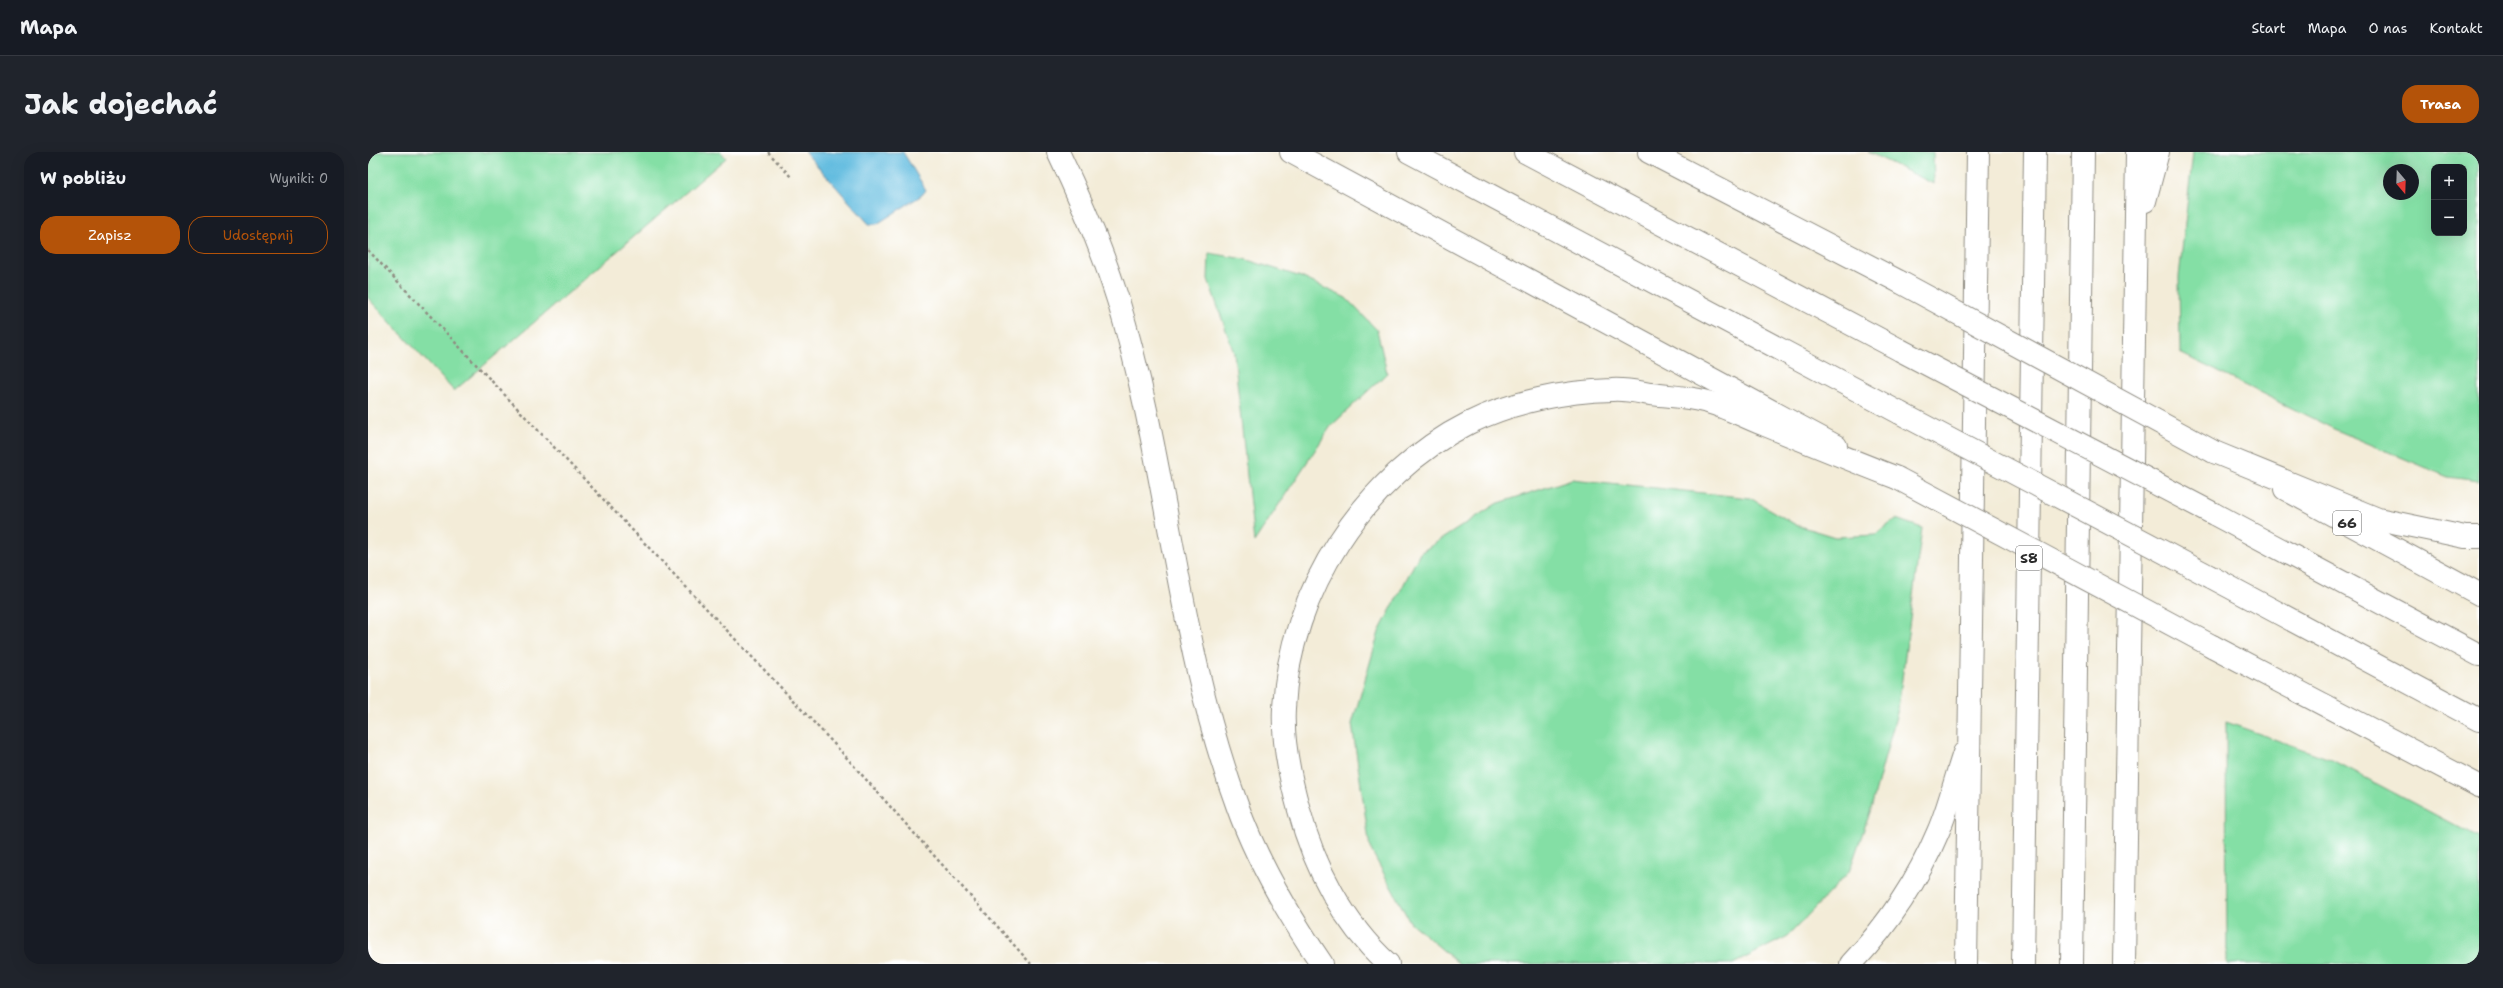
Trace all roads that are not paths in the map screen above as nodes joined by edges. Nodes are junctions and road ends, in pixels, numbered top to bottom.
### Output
1 (1058, 152) edge
2 (1291, 152) edge
3 (1409, 152) edge
4 (1525, 152) edge
5 (1648, 152) edge
6 (1978, 152) edge
7 (2035, 152) edge
8 (2083, 152) edge
9 (2137, 152) edge
10 (2158, 152) edge
11 (2136, 235) junction
12 (2214, 452) junction
13 (1897, 478) junction
14 (2479, 537) edge
15 (2479, 594) edge
16 (2479, 655) edge
17 (2479, 720) edge
18 (1971, 731) junction
19 (2479, 786) edge
20 (1322, 964) edge
21 (1388, 964) edge
22 (1851, 964) edge
23 (1966, 964) edge
24 (2023, 964) edge
25 (2072, 964) edge
26 (2124, 964) edge

1 - 20 main road
2 - 13 main road
3 - 17 main road, bridge
4 - 16 main road, bridge
5 - 12 main road, bridge
6 - 18 main road
7 - 24 main road, S8
8 - 25 main road
9 - 11 main road
10 - 11 main road
11 - 26 main road
12 - 14 main road
12 - 15 main road, 66
13 - 19 main road, bridge
13 - 21 main road
18 - 22 main road
18 - 23 main road

